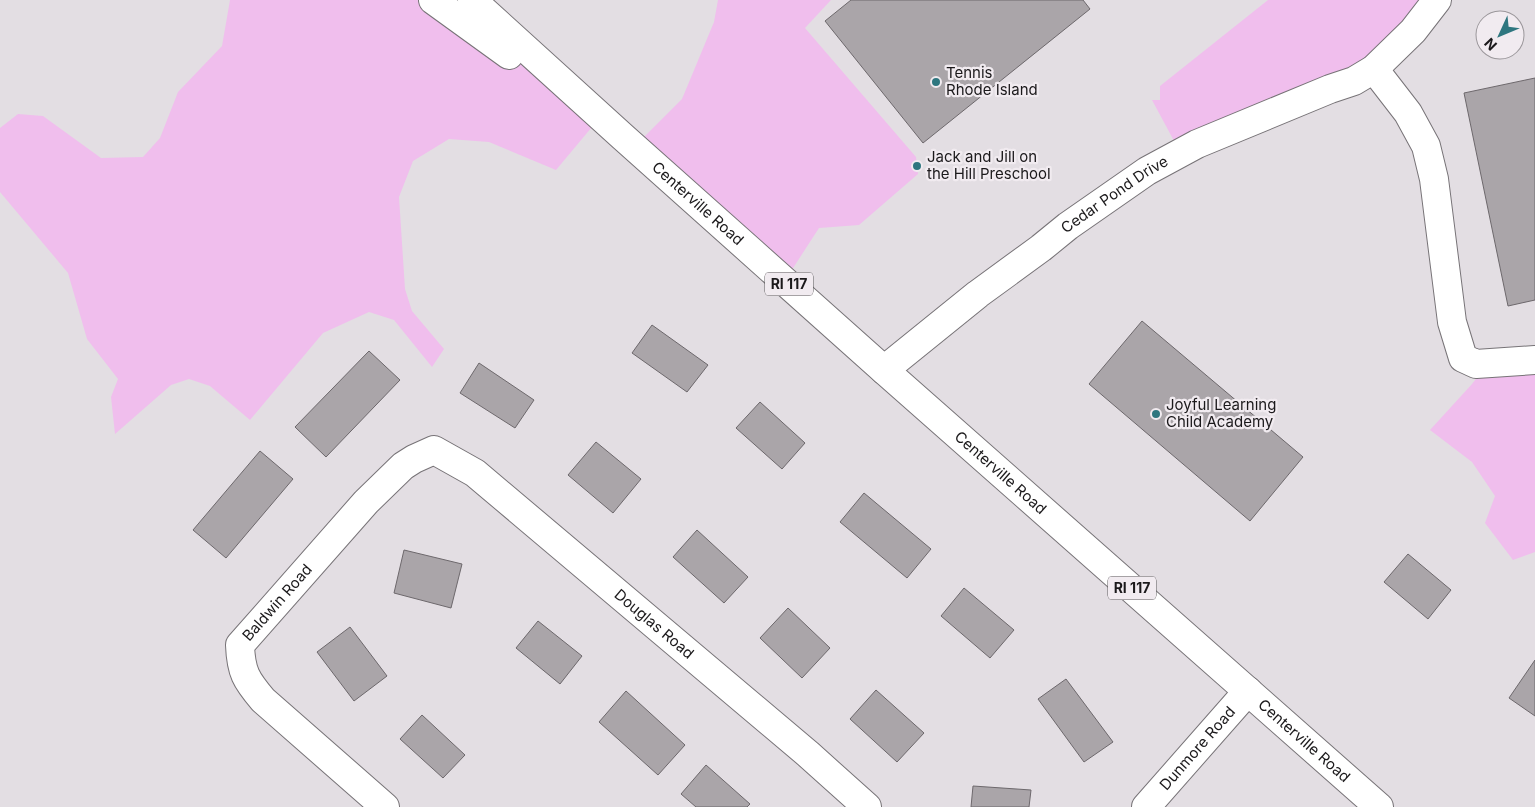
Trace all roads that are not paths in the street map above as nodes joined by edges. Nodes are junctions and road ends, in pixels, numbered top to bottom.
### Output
1 (434, 0) edge
2 (472, 0) edge
3 (1437, 0) edge
4 (1374, 69) junction
5 (623, 137) junction
6 (1535, 360) edge
7 (884, 370) junction
8 (434, 450) joint
9 (1248, 690) junction
10 (385, 807) edge
11 (867, 807) edge
12 (1146, 807) edge
13 (1379, 807) edge

1 - 5 street, Centerville Road / RI 117
2 - 5 street, Centerville Road / RI 117
3 - 4 street, Cedar Pond Drive
4 - 6 street
4 - 7 street, Cedar Pond Drive
5 - 7 street, Centerville Road / RI 117
7 - 9 street, Centerville Road / RI 117
8 - 10 street, Baldwin Road
8 - 11 street, Douglas Road
9 - 12 street, Dunmore Road
9 - 13 street, Centerville Road / RI 117

